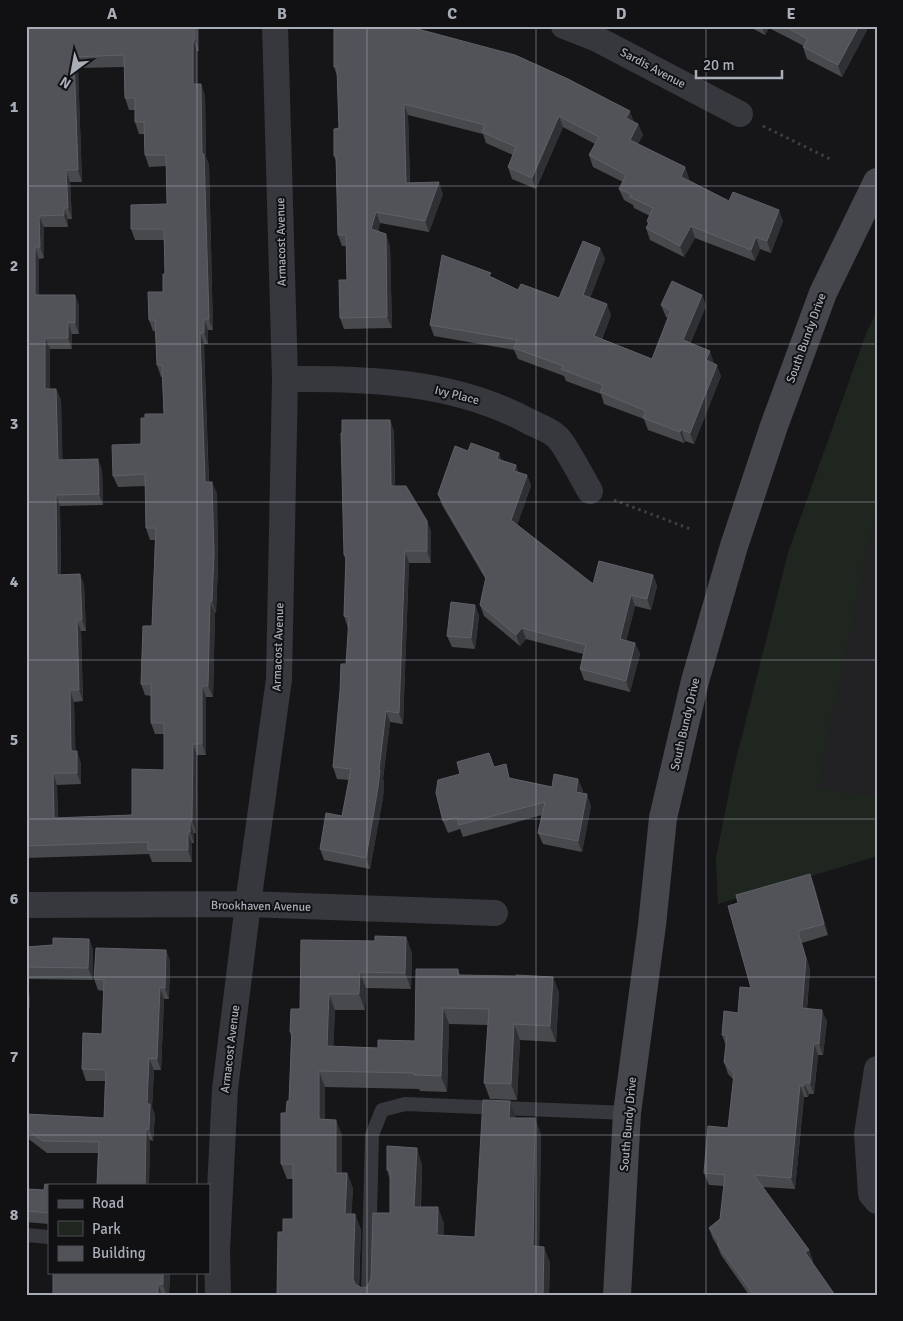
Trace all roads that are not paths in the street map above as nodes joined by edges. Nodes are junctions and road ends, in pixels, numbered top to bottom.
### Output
1 (276, 26) edge
2 (564, 26) edge
3 (740, 114) dead end
4 (877, 182) edge
5 (284, 379) junction
6 (590, 491) road end
7 (248, 904) junction
8 (26, 905) edge
9 (495, 913) dead end
10 (877, 1069) edge
11 (627, 1113) junction
12 (877, 1201) edge
13 (26, 1235) edge
14 (48, 1237) edge
15 (213, 1250) edge
16 (218, 1295) edge
17 (368, 1295) edge
18 (617, 1295) edge

1 - 5 street, Armacost Avenue
2 - 3 street, Sardis Avenue
4 - 11 main road, South Bundy Drive
5 - 6 street, Ivy Place
5 - 7 street, Armacost Avenue
7 - 8 street, Brookhaven Avenue
7 - 9 street, Brookhaven Avenue
7 - 15 street, Armacost Avenue
10 - 12 street
11 - 17 lane
11 - 18 main road, South Bundy Drive
13 - 14 lane
15 - 16 street, Armacost Avenue

